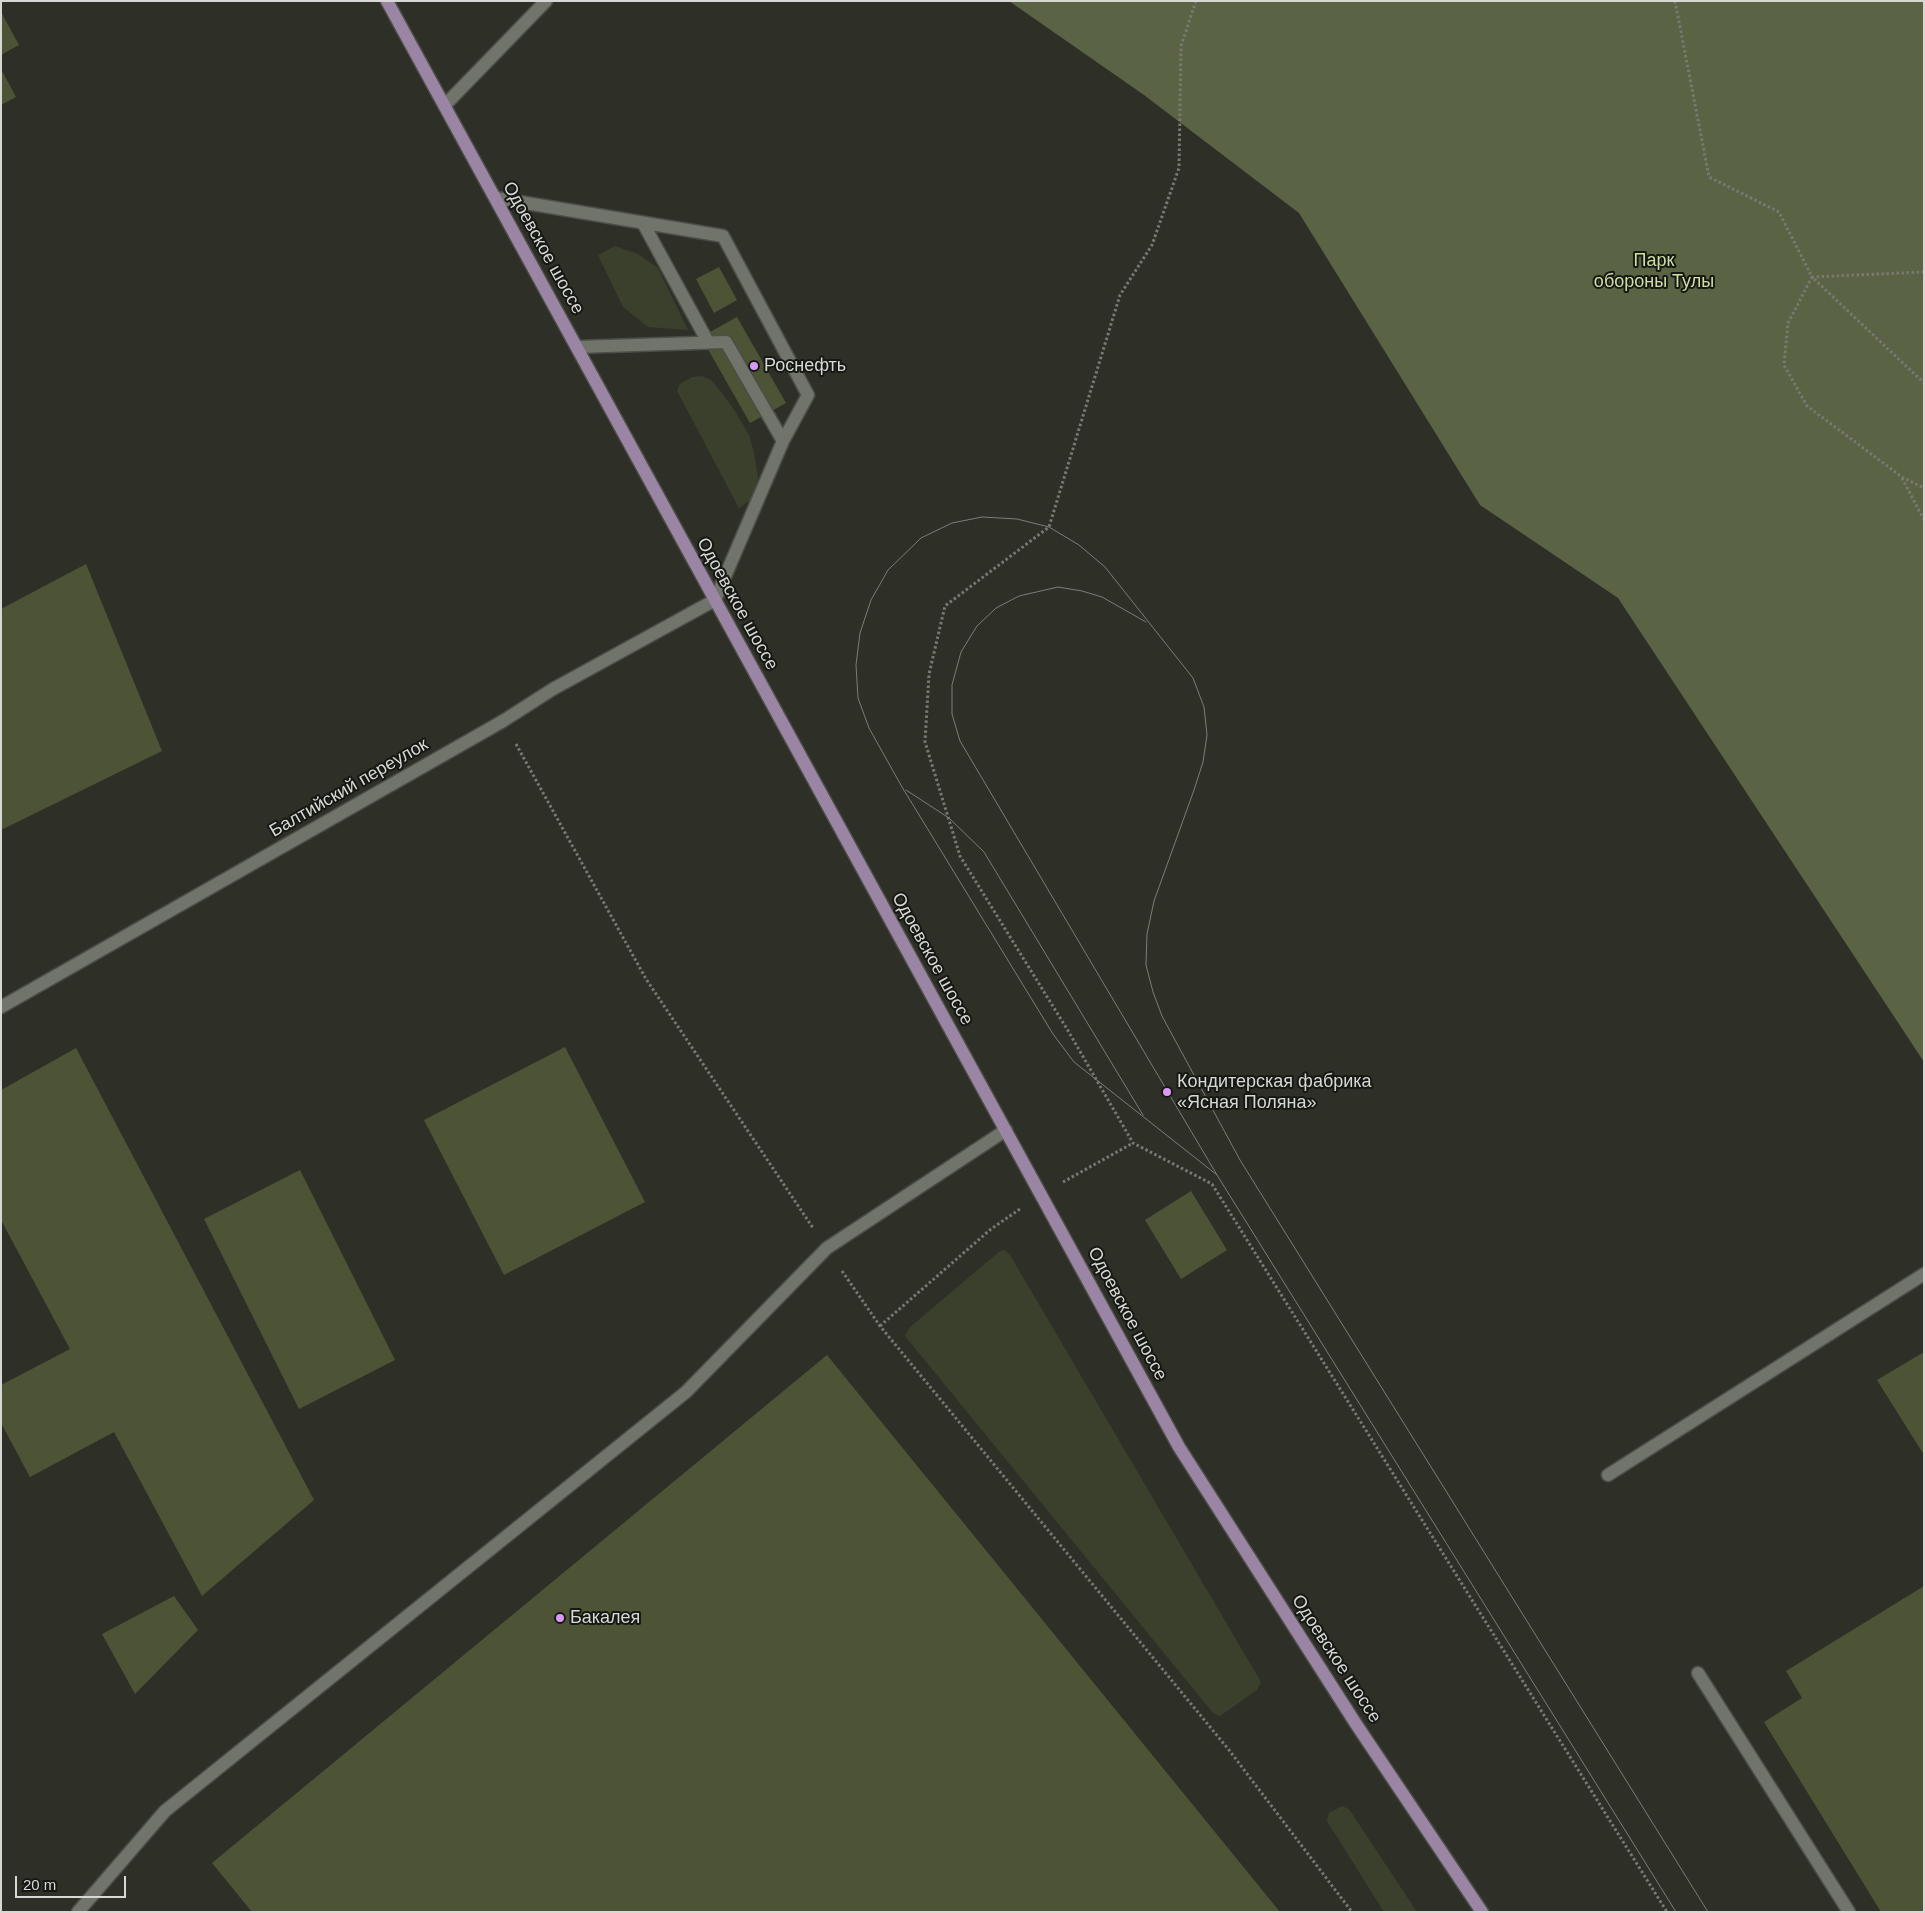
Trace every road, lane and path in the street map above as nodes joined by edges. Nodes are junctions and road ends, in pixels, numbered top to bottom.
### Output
1 (388, 1) edge
2 (546, 1) edge
3 (1196, 1) edge
4 (1675, 1) edge
5 (445, 105) junction
6 (496, 198) junction
7 (643, 223) junction
8 (1924, 272) edge
9 (1812, 278) junction
10 (708, 342) junction
11 (577, 346) junction
12 (1924, 383) edge
13 (783, 441) junction
14 (1902, 477) junction
15 (1924, 488) edge
16 (1924, 520) edge
17 (715, 600) junction
18 (503, 720) junction
19 (1, 1007) edge
20 (1006, 1130) junction
21 (1132, 1143) junction
22 (1042, 1194) junction
23 (826, 1248) junction
24 (1924, 1274) edge
25 (880, 1326) junction
26 (1608, 1475) dead end
27 (1698, 1673) dead end
28 (78, 1912) edge
29 (1352, 1912) edge
30 (1482, 1912) edge
31 (1667, 1912) edge
32 (1849, 1912) edge

1 - 5 main road, Одоевское шоссе
2 - 5 street
3 - 21 path
4 - 9 path
5 - 6 main road, Одоевское шоссе
6 - 7 street
6 - 11 main road, Одоевское шоссе
7 - 10 street
7 - 13 street
8 - 9 path
9 - 12 path
9 - 14 path
10 - 11 street
10 - 13 street
11 - 17 main road, Одоевское шоссе
13 - 17 street
14 - 15 path
14 - 16 path
17 - 18 street, Балтийский переулок
17 - 20 main road, Одоевское шоссе
18 - 19 street, Балтийский переулок
18 - 23 path
20 - 22 main road, Одоевское шоссе
20 - 23 street
21 - 22 path
21 - 31 path
22 - 25 path
22 - 30 main road, Одоевское шоссе
23 - 25 path
23 - 28 street
24 - 26 street
25 - 29 path
27 - 32 street

